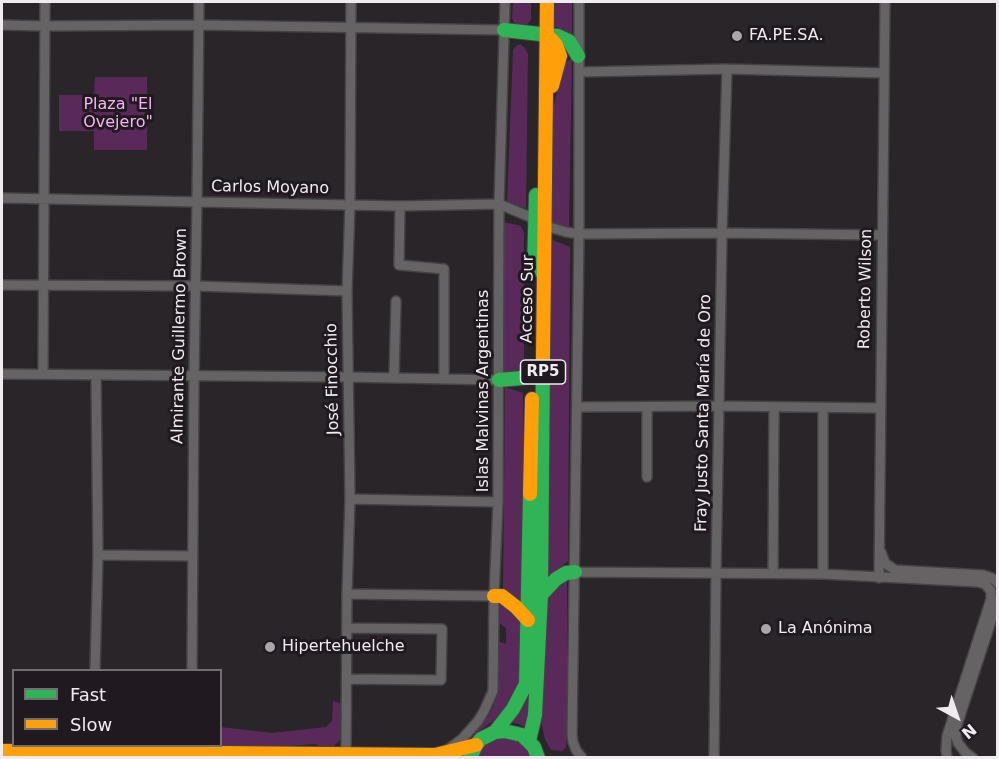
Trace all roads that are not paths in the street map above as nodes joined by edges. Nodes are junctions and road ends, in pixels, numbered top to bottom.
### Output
1 (45, 2) edge
2 (199, 2) edge
3 (351, 2) edge
4 (505, 2) edge
5 (539, 2) edge
6 (547, 2) edge
7 (579, 2) edge
8 (885, 2) edge
9 (2, 25) edge
10 (199, 25) junction
11 (44, 26) junction
12 (350, 27) junction
13 (504, 30) junction
14 (542, 34) junction
15 (578, 56) junction
16 (727, 69) junction
17 (579, 72) junction
18 (884, 73) junction
19 (2, 198) edge
20 (44, 199) junction
21 (197, 201) junction
22 (499, 204) junction
23 (350, 205) junction
24 (400, 206) junction
25 (540, 223) junction
26 (722, 233) junction
27 (579, 234) junction
28 (882, 235) junction
29 (2, 285) edge
30 (43, 285) junction
31 (195, 286) junction
32 (347, 291) junction
33 (396, 301) dead end
34 (533, 367) junction
35 (2, 374) edge
36 (43, 374) junction
37 (96, 375) junction
38 (194, 376) junction
39 (348, 377) junction
40 (394, 378) junction
41 (444, 379) junction
42 (499, 380) junction
43 (719, 406) junction
44 (577, 407) junction
45 (647, 407) junction
46 (774, 407) junction
47 (823, 408) junction
48 (880, 408) junction
49 (647, 477) dead end
50 (350, 499) junction
51 (498, 502) junction
52 (879, 542) junction
53 (99, 555) junction
54 (192, 556) junction
55 (575, 572) junction
56 (716, 573) junction
57 (773, 573) junction
58 (823, 574) junction
59 (879, 578) junction
60 (994, 584) edge
61 (347, 594) junction
62 (541, 595) junction
63 (494, 596) junction
64 (998, 600) edge
65 (528, 620) junction
66 (347, 628) junction
67 (95, 669) edge
68 (192, 669) edge
69 (347, 679) junction
70 (495, 732) junction
71 (529, 741) junction
72 (93, 749) edge
73 (2, 751) edge
74 (473, 751) edge
75 (192, 752) edge
76 (346, 755) junction
77 (435, 756) junction
78 (541, 756) edge
79 (582, 758) edge
80 (714, 758) edge
81 (947, 758) edge
82 (973, 758) edge

1 - 11 street
2 - 10 street, Almirante Guillermo Brown
3 - 12 street, José Finocchio
4 - 13 street, Islas Malvinas Argentinas
5 - 14 main road, Acceso Sur / RP5
6 - 14 main road, Acceso Sur / RP5
7 - 15 street
8 - 18 street, Roberto Wilson
9 - 11 street
10 - 11 street
10 - 12 street
10 - 21 street, Almirante Guillermo Brown
11 - 20 street
12 - 13 street
12 - 23 street, José Finocchio
13 - 14 main road
13 - 22 street, Islas Malvinas Argentinas
14 - 15 main road
14 - 25 main road, Acceso Sur / RP5
14 - 25 main road, Acceso Sur / RP5
15 - 17 street
16 - 17 street
16 - 18 street
16 - 26 street, Fray Justo Santa María de Oro
17 - 27 street
18 - 28 street, Roberto Wilson
19 - 20 street, Carlos Moyano
20 - 21 street, Carlos Moyano
20 - 30 street
21 - 23 street, Carlos Moyano
21 - 31 street, Almirante Guillermo Brown
22 - 24 street, Carlos Moyano
22 - 25 street, Carlos Moyano
22 - 42 street, Islas Malvinas Argentinas
23 - 24 street, Carlos Moyano
23 - 32 street, José Finocchio
24 - 41 street
25 - 27 street, Carlos Moyano
25 - 34 main road, Acceso Sur / RP5
25 - 62 main road, Acceso Sur / RP5
26 - 27 street, Carlos Moyano
26 - 28 street, Carlos Moyano
26 - 43 street, Fray Justo Santa María de Oro
27 - 44 street
28 - 48 street, Roberto Wilson
29 - 30 street
30 - 31 street
30 - 36 street
31 - 32 street
31 - 38 street, Almirante Guillermo Brown
32 - 39 street, José Finocchio
33 - 40 street
34 - 42 main road
34 - 65 main road, Acceso Sur / RP5
35 - 36 street
36 - 37 street
37 - 38 street
37 - 53 street
38 - 39 street
38 - 54 street, Almirante Guillermo Brown
39 - 40 street
39 - 50 street, José Finocchio
40 - 41 street
41 - 42 street
42 - 51 street, Islas Malvinas Argentinas
43 - 45 street
43 - 46 street
43 - 56 street, Fray Justo Santa María de Oro
44 - 45 street
44 - 55 street
45 - 49 street
46 - 47 street
46 - 57 street
47 - 48 street
47 - 58 street
48 - 52 street, Roberto Wilson
50 - 51 street
50 - 61 street, José Finocchio
51 - 63 street, Islas Malvinas Argentinas
52 - 59 street, Roberto Wilson
52 - 60 street
53 - 54 street
53 - 67 street
54 - 68 street, Almirante Guillermo Brown
55 - 56 street
55 - 62 main road
55 - 79 street
56 - 57 street
56 - 80 street, Fray Justo Santa María de Oro
57 - 58 street
58 - 59 street
59 - 60 street
60 - 81 street
61 - 63 street
61 - 66 street, José Finocchio
62 - 71 main road, Acceso Sur / RP5
63 - 65 main road
63 - 77 street, Islas Malvinas Argentinas
64 - 82 street
65 - 70 main road, Acceso Sur / RP5
66 - 69 street, José Finocchio
66 - 69 street
69 - 76 street, José Finocchio
70 - 71 main road
70 - 74 main road, RP5
71 - 78 main road
72 - 73 main road
72 - 75 main road
74 - 77 main road
75 - 76 main road
76 - 77 main road

